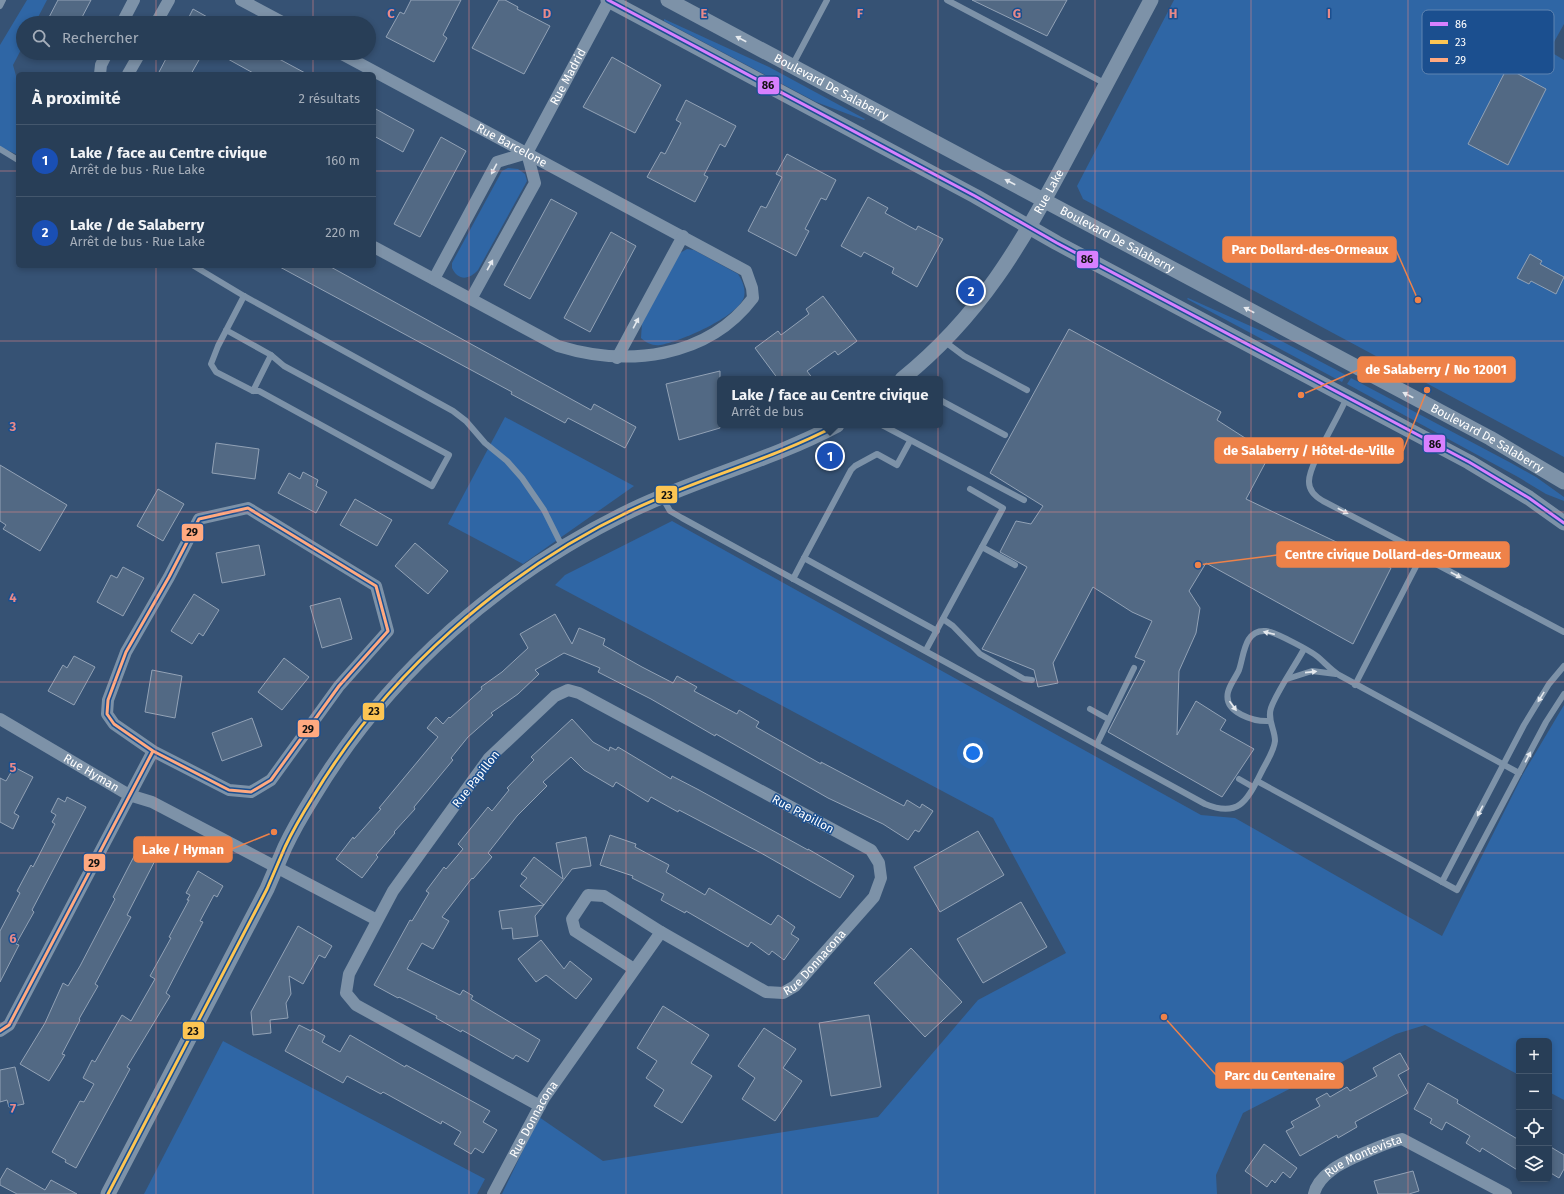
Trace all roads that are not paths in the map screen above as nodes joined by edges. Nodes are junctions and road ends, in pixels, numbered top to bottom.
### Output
1 (3, 0) edge
2 (134, 0) edge
3 (169, 0) edge
4 (241, 0) edge
5 (608, 0) edge
6 (668, 0) edge
7 (828, 0) edge
8 (947, 0) edge
9 (1151, 0) edge
10 (0, 6) edge
11 (126, 16) edge
12 (160, 16) edge
13 (271, 16) edge
14 (104, 60) edge
15 (136, 60) edge
16 (353, 60) edge
17 (792, 66) junction
18 (100, 72) edge
19 (129, 72) edge
20 (376, 72) edge
21 (376, 72) edge
22 (1106, 84) junction
23 (0, 149) edge
24 (527, 153) junction
25 (16, 159) edge
26 (1044, 201) junction
27 (1030, 228) junction
28 (683, 236) junction
29 (376, 248) edge
30 (197, 268) edge
31 (434, 279) junction
32 (244, 296) junction
33 (471, 300) junction
34 (226, 330) junction
35 (944, 341) junction
36 (271, 356) junction
37 (617, 358) junction
38 (907, 376) edge
39 (1028, 390) dead end
40 (252, 391) junction
41 (1347, 397) junction
42 (943, 402) edge
43 (830, 428) edge
44 (887, 428) edge
45 (1005, 435) dead end
46 (910, 441) junction
47 (1564, 482) edge
48 (970, 489) dead end
49 (662, 497) junction
50 (1024, 500) dead end
51 (1564, 523) edge
52 (982, 547) junction
53 (563, 548) junction
54 (1424, 554) junction
55 (804, 558) junction
56 (1015, 565) dead end
57 (793, 579) junction
58 (943, 619) junction
59 (937, 630) junction
60 (1564, 632) edge
61 (1304, 649) junction
62 (926, 650) junction
63 (1564, 666) edge
64 (1134, 668) dead end
65 (1336, 674) junction
66 (1287, 679) junction
67 (1032, 680) dead end
68 (1355, 684) junction
69 (1564, 694) edge
70 (1090, 710) dead end
71 (0, 719) edge
72 (1108, 719) junction
73 (1270, 721) junction
74 (1097, 744) junction
75 (152, 751) junction
76 (1503, 764) junction
77 (1519, 773) junction
78 (1239, 780) dead end
79 (1257, 781) junction
80 (1253, 787) junction
81 (129, 795) junction
82 (276, 868) junction
83 (881, 878) joint
84 (1442, 882) junction
85 (377, 920) junction
86 (661, 932) junction
87 (634, 969) junction
88 (0, 1031) edge
89 (540, 1106) junction
90 (108, 1194) edge
91 (493, 1194) edge
92 (1314, 1194) edge
93 (1506, 1194) edge

1 - 10 lane
2 - 11 street
3 - 12 street
4 - 13 street
5 - 24 street, Rue Madrid
5 - 27 street
17 -> 6 street, Boulevard De Salaberry
7 - 17 lane
8 - 22 lane
9 - 22 street, Rue Lake
14 - 18 street
15 - 19 street
16 - 21 street, Rue Barcelone
26 -> 17 street, Boulevard De Salaberry
20 - 24 street, Rue Barcelone
22 - 26 street, Rue Lake
23 - 25 lane
24 - 28 street, Rue Barcelone
24 -> 31 street
33 -> 24 street
26 - 27 street, Rue Lake
47 -> 26 street, Boulevard De Salaberry
27 - 35 street, Rue Lake
27 - 41 street
37 -> 28 street
28 - 37 street, Rue Barcelone
29 - 31 street, Rue Barcelone
30 - 32 lane
31 - 33 street, Rue Barcelone
32 - 34 lane
32 - 53 lane
33 - 37 street, Rue Barcelone
34 - 36 lane
34 - 40 lane
35 - 38 street, Rue Lake
35 - 39 lane
36 - 40 lane
36 - 40 lane
41 - 51 street
41 -> 54 lane
42 - 45 lane
43 - 49 street
44 - 46 lane
46 - 50 lane
46 - 55 lane
48 - 52 lane
49 - 53 street
49 - 57 lane
52 - 56 lane
52 - 58 lane
53 - 82 street
54 -> 60 lane
54 - 68 lane
55 - 57 lane
55 - 59 lane
57 - 62 lane
58 - 59 lane
58 - 67 lane
59 - 62 lane
61 - 65 lane
61 - 66 lane
61 -> 73 lane
62 - 74 lane
63 -> 76 lane
64 - 72 lane
66 -> 65 lane
65 - 68 lane
66 - 73 lane
68 - 76 lane
77 -> 69 lane
70 - 72 lane
71 - 81 street, Rue Hyman
72 - 74 lane
73 - 79 lane
74 - 80 lane
75 - 75 street
75 - 81 street
76 - 77 lane
76 -> 84 lane
77 - 84 lane
78 - 80 lane
79 - 80 lane
79 - 84 lane
81 - 82 street, Rue Hyman
81 - 88 street
82 - 85 street, Rue Hyman
82 - 90 street
83 - 85 street, Rue Papillon
83 - 86 street, Rue Donnacona
85 - 89 street, Rue Papillon
86 - 87 street, Rue Donnacona
86 - 87 street, Rue Donnacona
87 - 89 street, Rue Donnacona
89 - 91 street, Rue Donnacona
92 - 93 street, Rue Montevista

